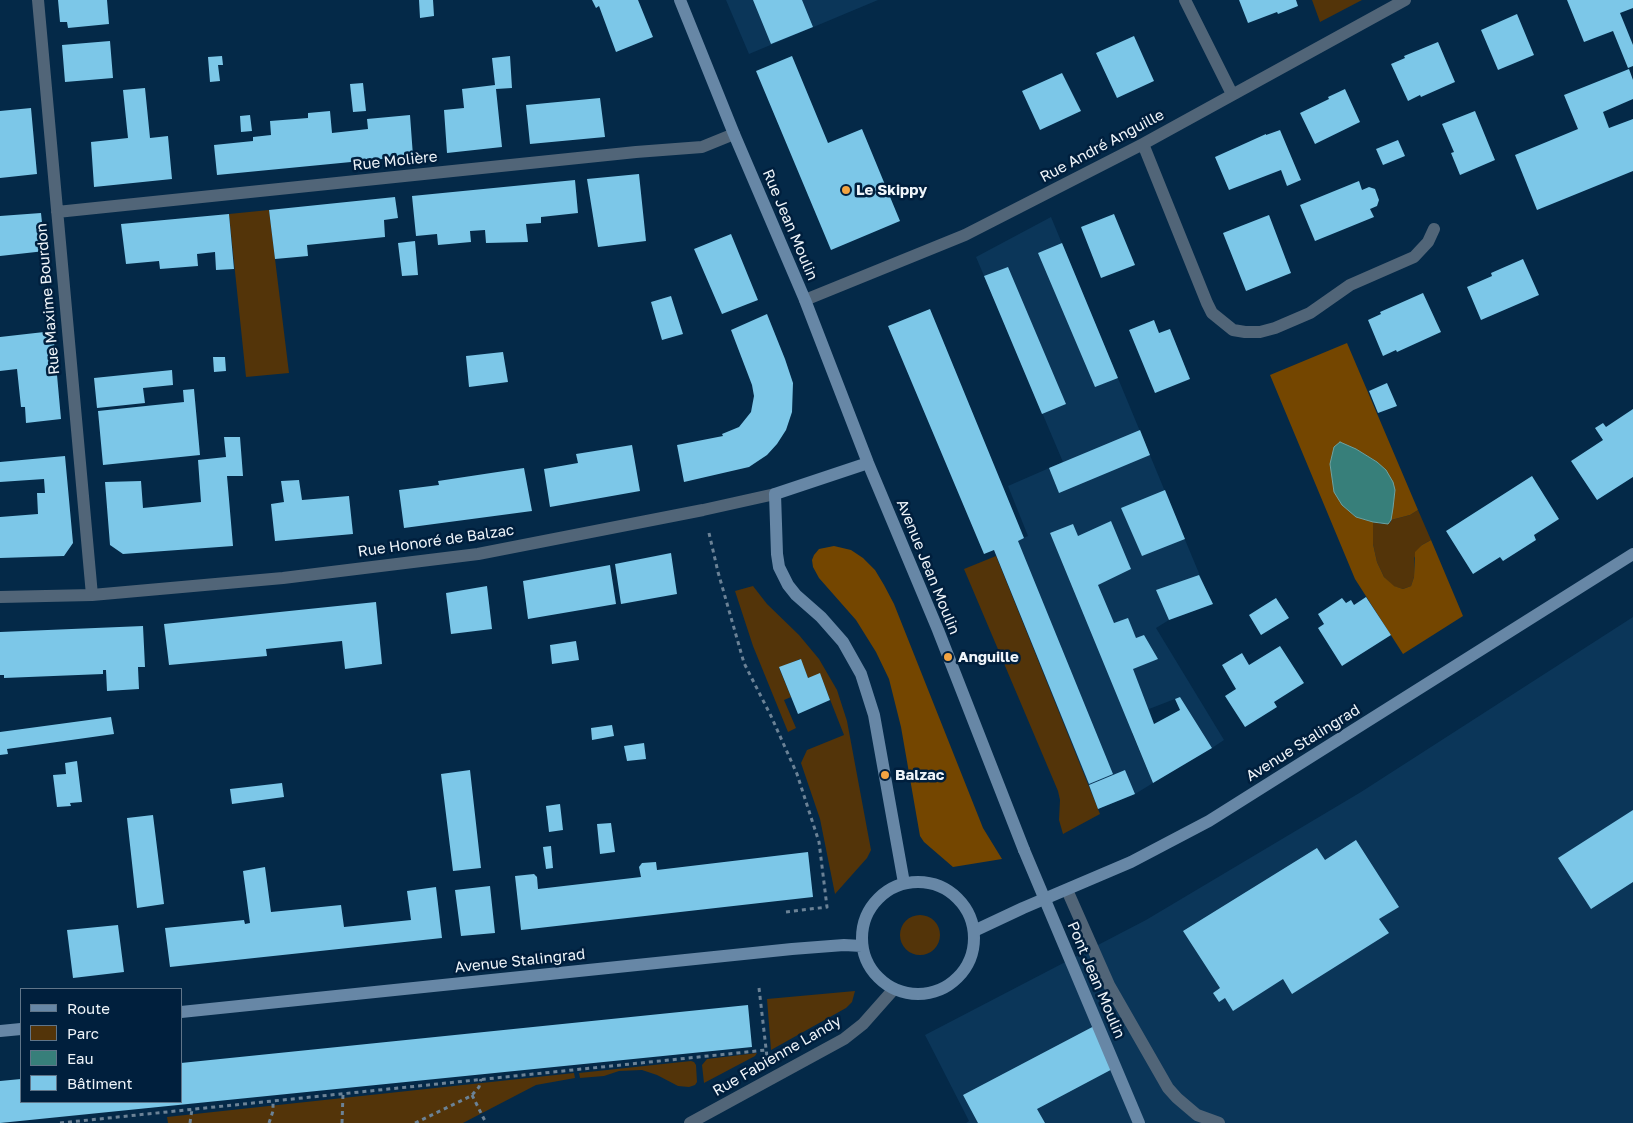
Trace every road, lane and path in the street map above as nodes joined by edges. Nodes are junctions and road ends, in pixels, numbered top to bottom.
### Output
1 (38, 0) edge
2 (680, 0) edge
3 (1185, 0) edge
4 (1405, 0) edge
5 (1232, 94) junction
6 (734, 134) junction
7 (1143, 144) junction
8 (57, 212) junction
9 (1434, 228) dead end
10 (805, 300) junction
11 (868, 463) junction
12 (775, 494) junction
13 (703, 510) junction
14 (1633, 554) edge
15 (92, 595) junction
16 (0, 597) edge
17 (1024, 850) joint
18 (904, 883) junction
19 (1067, 890) junction
20 (786, 912) dead end
21 (974, 932) junction
22 (862, 946) junction
23 (760, 988) dead end
24 (894, 989) junction
25 (182, 1012) edge
26 (20, 1029) edge
27 (0, 1031) edge
28 (766, 1050) junction
29 (481, 1079) junction
30 (768, 1082) junction
31 (343, 1094) junction
32 (472, 1095) junction
33 (273, 1101) junction
34 (192, 1109) junction
35 (60, 1123) edge
36 (190, 1123) edge
37 (269, 1123) edge
38 (342, 1123) edge
39 (416, 1123) edge
40 (486, 1123) edge
41 (690, 1123) edge
42 (1139, 1123) edge
43 (1219, 1123) edge

1 - 8 street, Rue Maxime Bourdon
2 - 6 street, Rue Jean Moulin
3 - 5 street
4 - 5 street, Rue André Anguille
5 - 7 street, Rue André Anguille
6 - 8 street, Rue Molière
6 - 10 street, Rue Jean Moulin
7 - 9 street
7 - 10 street, Rue André Anguille
8 - 15 street, Rue Maxime Bourdon
10 - 11 street, Rue Jean Moulin
11 - 12 street, Rue Honoré de Balzac
11 - 17 street, Avenue Jean Moulin
12 - 13 street, Rue Honoré de Balzac
12 - 18 street
13 - 15 street, Rue Honoré de Balzac
13 - 20 path
14 - 19 street, Avenue Stalingrad
15 - 16 street, Rue Honoré de Balzac
17 - 42 street, Pont Jean Moulin, bridge
18 - 21 street
18 - 22 street
19 - 21 street, Avenue Stalingrad
19 - 43 street
21 - 24 street
22 - 24 street
22 - 25 street, Avenue Stalingrad
23 - 28 path
24 - 30 street, Rue Fabienne Landy
26 - 27 street
28 - 29 path
28 - 30 path
29 - 31 path
29 - 32 path
30 - 41 street, Rue Fabienne Landy
31 - 33 path
31 - 38 path
32 - 39 path
32 - 40 path
33 - 34 path
33 - 37 path
34 - 35 path
34 - 36 path

